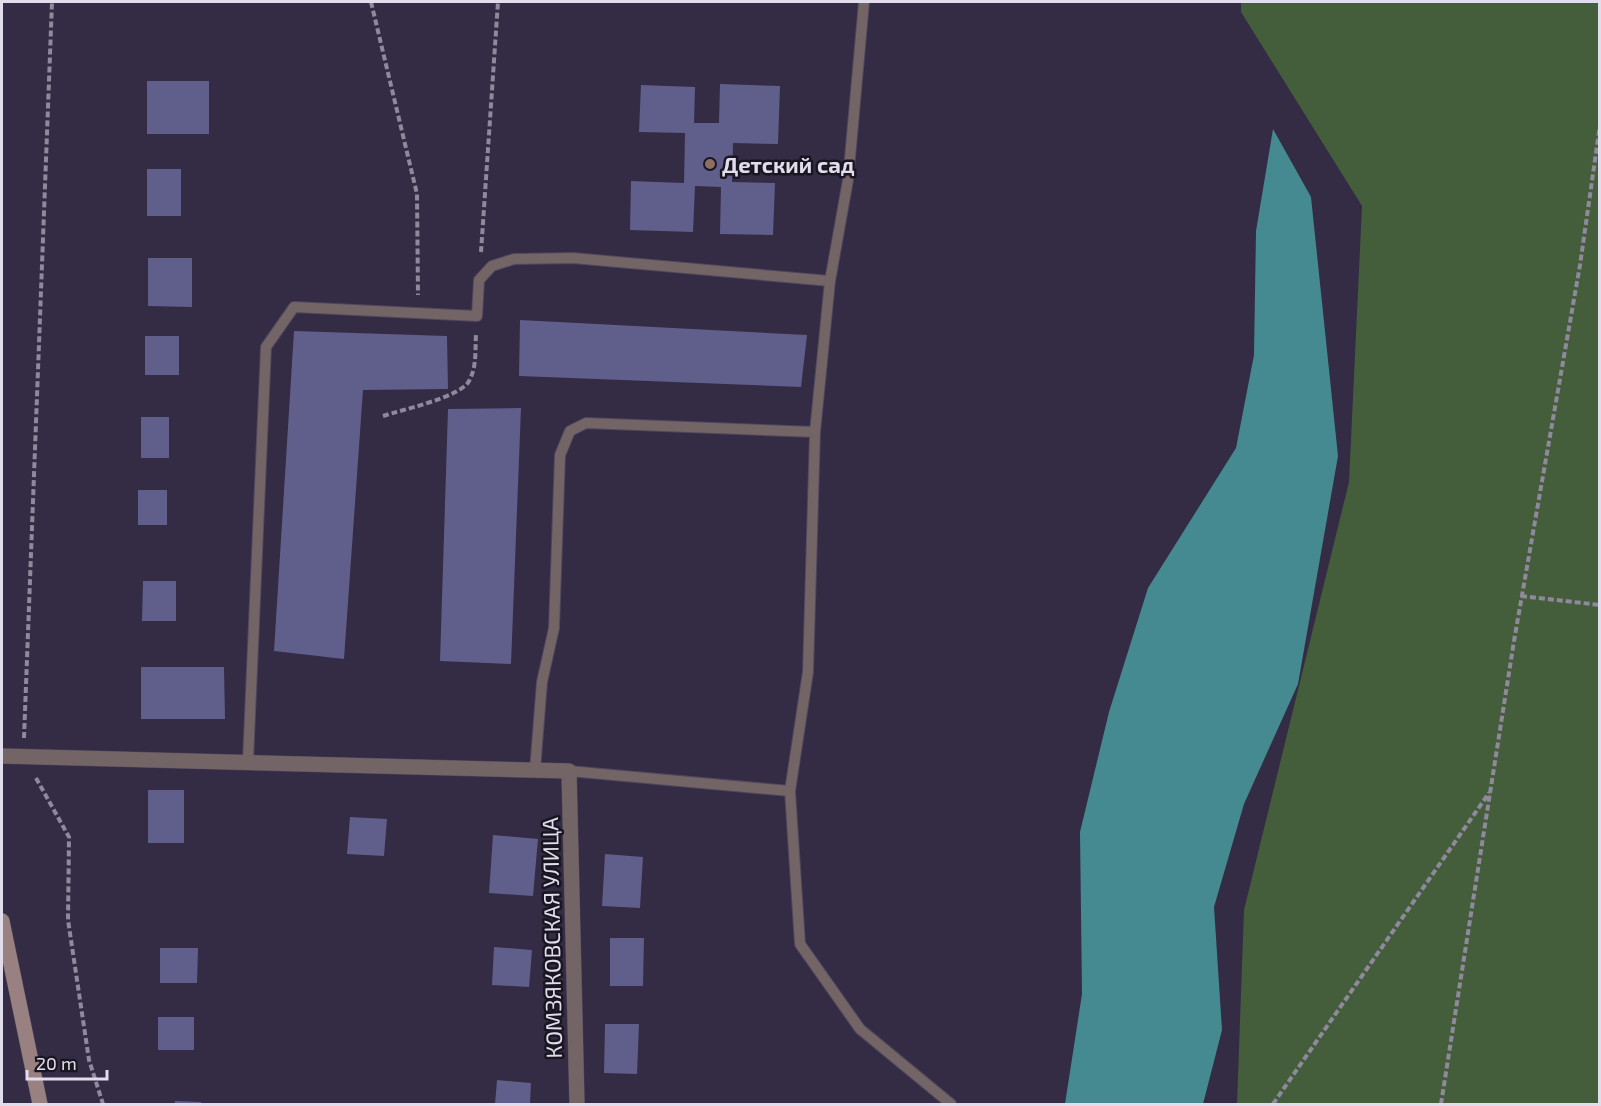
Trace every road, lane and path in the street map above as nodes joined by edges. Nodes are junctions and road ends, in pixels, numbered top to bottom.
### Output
1 (52, 2) edge
2 (370, 2) edge
3 (498, 2) edge
4 (864, 2) edge
5 (1599, 124) edge
6 (479, 280) junction
7 (830, 281) junction
8 (418, 313) junction
9 (477, 316) junction
10 (383, 416) dead end
11 (815, 432) junction
12 (1521, 596) junction
13 (1599, 605) edge
14 (23, 754) junction
15 (2, 756) edge
16 (248, 761) junction
17 (535, 770) junction
18 (569, 771) junction
19 (790, 791) junction
20 (1490, 792) junction
21 (2, 921) edge
22 (40, 1104) edge
23 (103, 1104) edge
24 (577, 1104) edge
25 (951, 1104) edge
26 (1273, 1104) edge
27 (1441, 1104) edge

1 - 14 path
2 - 8 path
3 - 6 path
4 - 7 lane
5 - 12 path
6 - 7 lane
6 - 9 lane
7 - 11 lane
8 - 9 lane
8 - 16 lane
9 - 10 path
11 - 17 lane
11 - 19 lane
12 - 13 path
12 - 20 path
14 - 15 street
14 - 16 street
14 - 23 path
16 - 17 street
17 - 18 street
18 - 19 lane
18 - 24 street, КОМЗЯКОВСКАЯ УЛИЦА
19 - 25 lane
20 - 26 path
20 - 27 path
21 - 22 street

